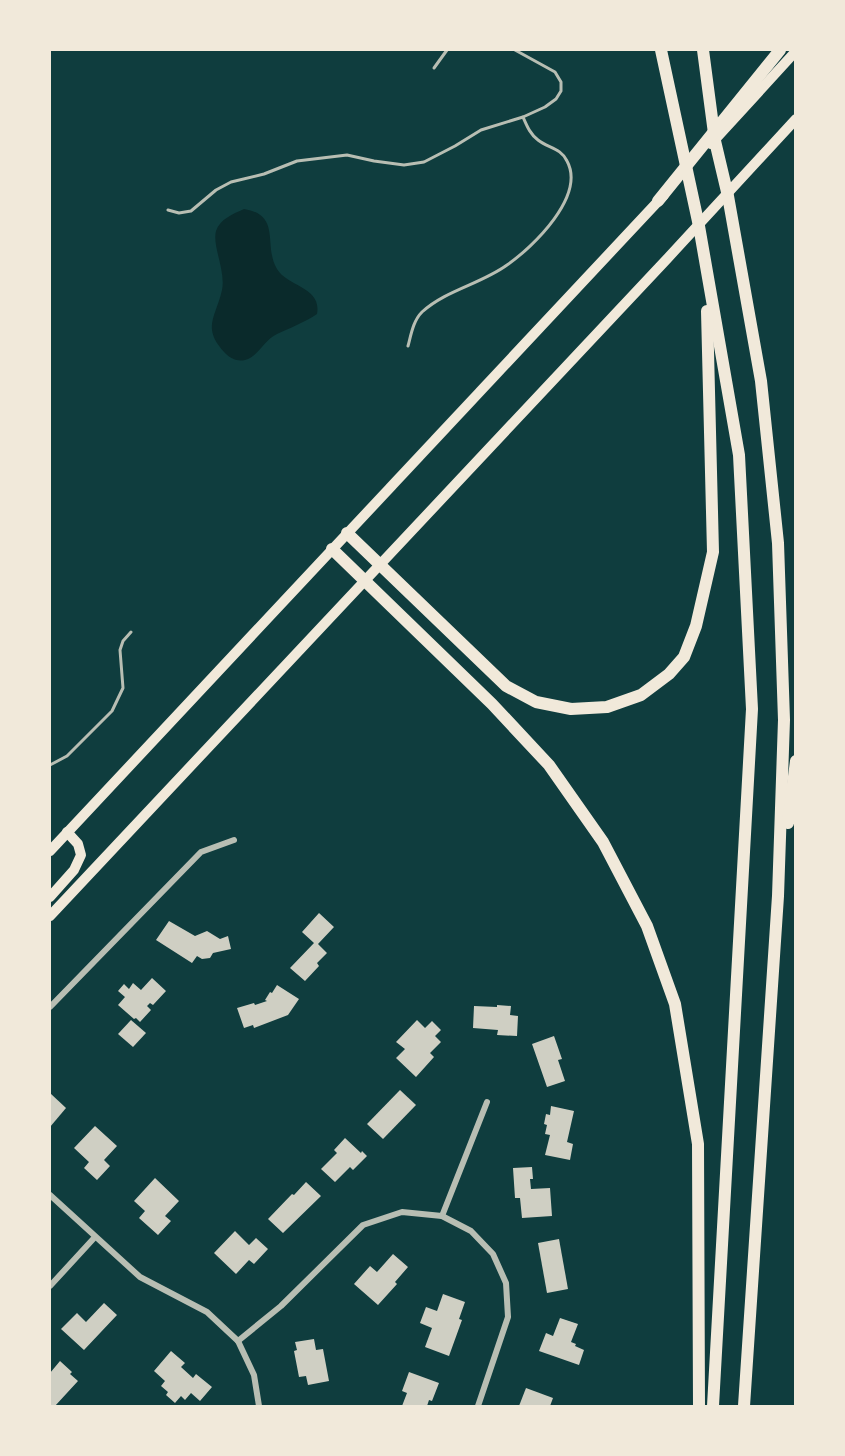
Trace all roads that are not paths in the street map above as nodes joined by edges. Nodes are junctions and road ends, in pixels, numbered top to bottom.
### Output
1 (447, 50) edge
2 (515, 50) edge
3 (662, 50) edge
4 (701, 50) edge
5 (780, 50) edge
6 (795, 51) edge
7 (434, 68) dead end
8 (523, 117) junction
9 (731, 117) junction
10 (795, 119) edge
11 (658, 201) joint
12 (168, 210) dead end
13 (699, 226) junction
14 (408, 346) dead end
15 (347, 533) junction
16 (332, 549) junction
17 (380, 564) junction
18 (365, 580) junction
19 (131, 632) dead end
20 (795, 761) edge
21 (50, 765) edge
22 (67, 832) junction
23 (234, 840) dead end
24 (50, 851) edge
25 (778, 896) junction
26 (50, 897) edge
27 (50, 916) edge
28 (50, 1006) edge
29 (487, 1102) dead end
30 (50, 1195) edge
31 (442, 1216) junction
32 (95, 1237) junction
33 (50, 1286) edge
34 (238, 1341) junction
35 (259, 1407) edge
36 (478, 1407) edge
37 (699, 1407) edge
38 (713, 1407) edge
39 (744, 1407) edge

1 - 7 lane
2 - 8 lane
3 - 13 highway
4 - 25 highway
5 - 9 highway
6 - 9 highway
8 - 12 lane
8 - 14 lane
9 - 11 highway
10 - 17 highway
11 - 15 highway
13 - 17 highway
13 - 38 highway
15 - 16 highway
15 - 17 highway
16 - 18 highway
16 - 22 highway
17 - 18 highway
18 - 27 highway
18 - 37 highway
19 - 21 lane
20 - 25 highway
22 - 24 highway
22 - 26 highway
23 - 28 street
25 - 39 highway
29 - 31 street
30 - 32 street
31 - 34 street
31 - 36 street
32 - 33 street
32 - 34 street
34 - 35 street

